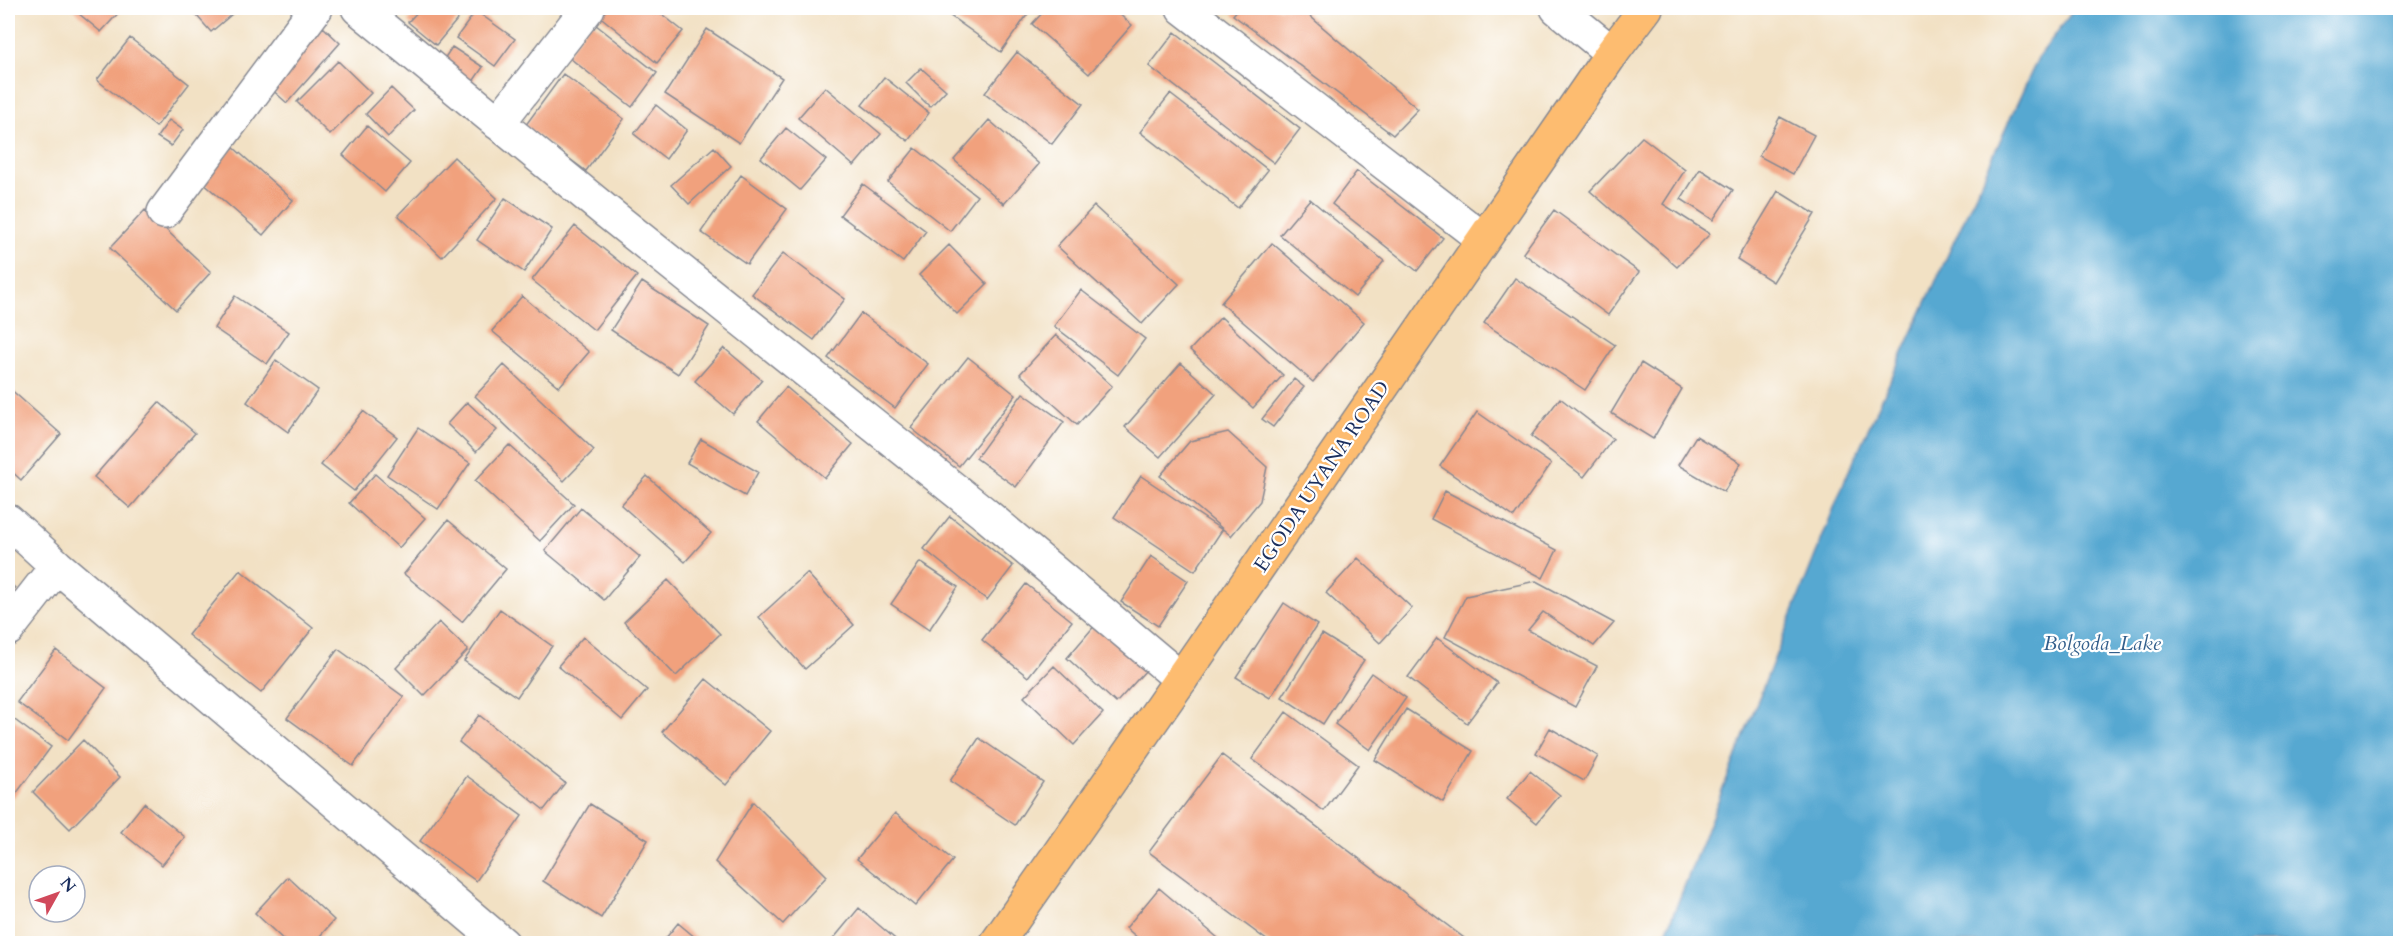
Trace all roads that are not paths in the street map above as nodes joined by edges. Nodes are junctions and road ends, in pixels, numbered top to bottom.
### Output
1 (316, 8) edge
2 (358, 8) edge
3 (588, 8) edge
4 (1183, 8) edge
5 (1557, 8) edge
6 (1646, 8) edge
7 (1612, 53) junction
8 (498, 123) junction
9 (164, 212) dead end
10 (1483, 239) junction
11 (8, 521) edge
12 (57, 566) junction
13 (8, 629) edge
14 (1181, 679) junction
15 (503, 944) edge
16 (996, 944) edge

1 - 9 street
2 - 8 street
3 - 8 street
4 - 10 street
5 - 7 street
6 - 7 main road, EGODA UYANA ROAD
7 - 10 main road, EGODA UYANA ROAD
8 - 14 street
10 - 14 main road, EGODA UYANA ROAD
11 - 12 street
12 - 13 street
12 - 15 street
14 - 16 main road, EGODA UYANA ROAD

